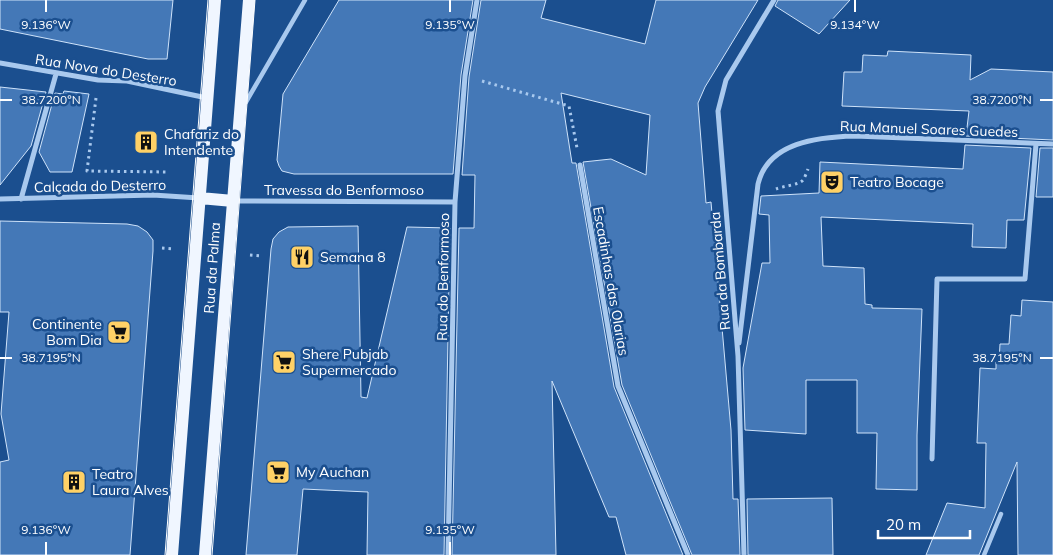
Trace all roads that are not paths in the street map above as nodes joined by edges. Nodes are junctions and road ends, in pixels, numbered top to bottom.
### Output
1 (215, 0) edge
2 (248, 0) edge
3 (305, 0) edge
4 (477, 0) edge
5 (774, 0) edge
6 (0, 63) edge
7 (56, 74) junction
8 (208, 98) junction
9 (240, 112) junction
10 (1036, 144) junction
11 (1053, 144) edge
12 (580, 165) road end
13 (0, 198) edge
14 (22, 198) junction
15 (200, 198) junction
16 (233, 201) junction
17 (455, 202) junction
18 (738, 356) junction
19 (932, 459) dead end
20 (1001, 514) dead end
21 (172, 555) edge
22 (205, 555) edge
23 (448, 555) edge
24 (688, 555) edge
25 (744, 555) edge
26 (984, 555) edge

1 - 8 main road, Rua da Palma
2 - 9 main road
3 - 9 street, Rua da Palma
4 - 17 street, Rua do Benformoso
5 - 18 street, Rua da Bombarda
6 - 7 street, Rua Nova do Desterro
7 - 8 street, Rua Nova do Desterro
7 - 14 street
8 - 15 main road, Rua da Palma
9 - 16 main road, Rua da Palma
10 - 11 street, Rua Manuel Soares Guedes
10 - 18 street, Rua Manuel Soares Guedes
10 - 19 street
12 - 24 street, Escadinhas das Olarias
13 - 14 street, Calçada do Desterro
14 - 15 street, Calçada do Desterro
15 - 16 main road
15 - 21 main road, Rua da Palma
16 - 17 street, Travessa do Benformoso
16 - 22 main road, Rua da Palma
17 - 23 street, Rua do Benformoso
18 - 25 street, Rua da Bombarda
20 - 26 street

